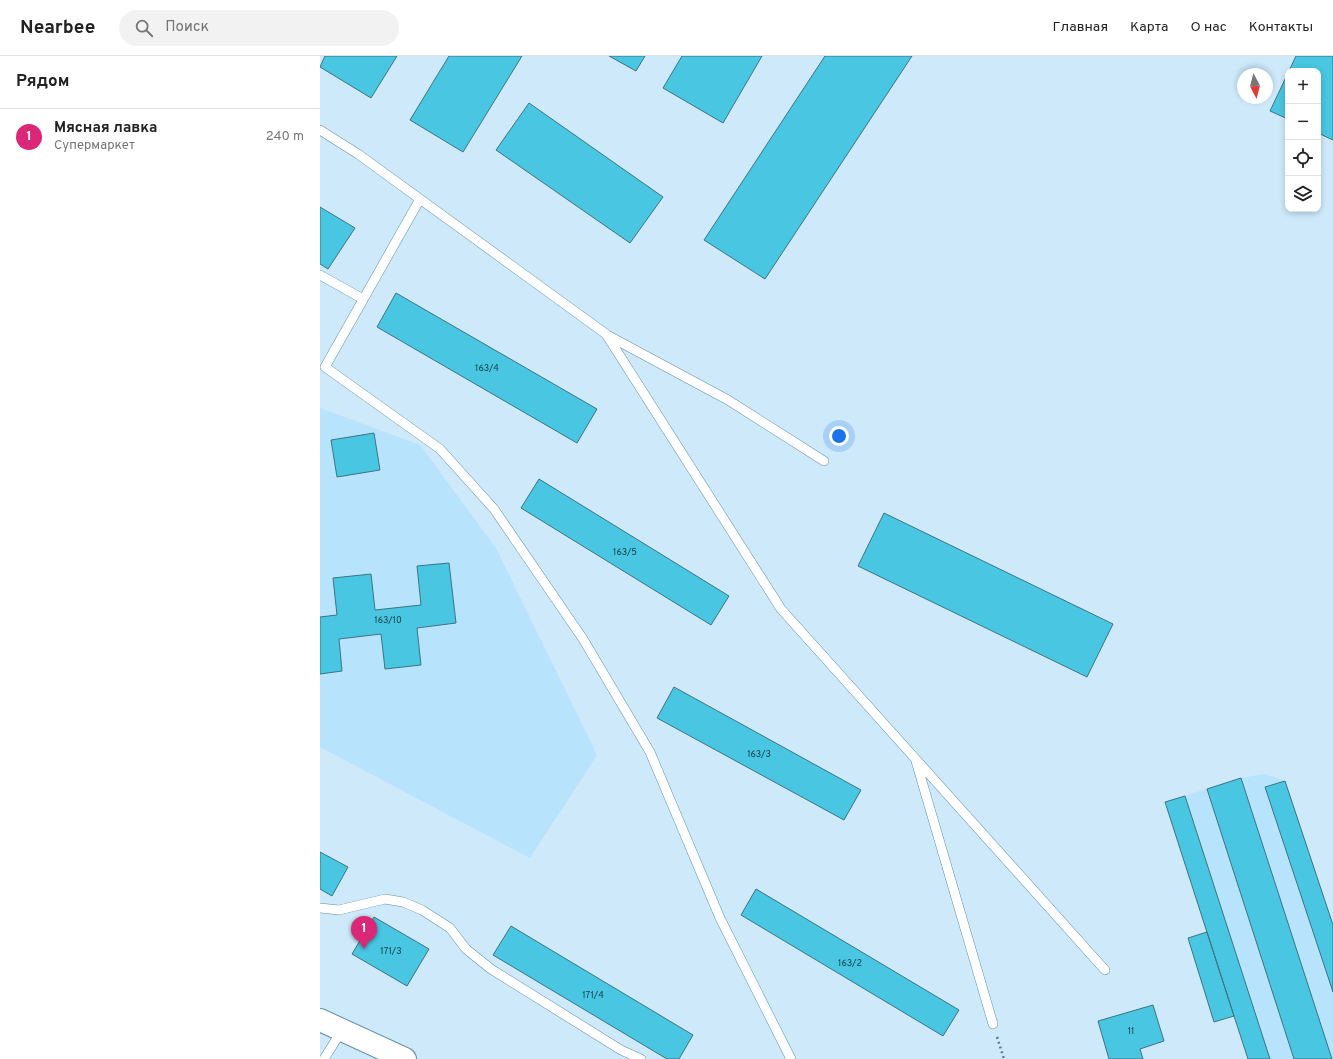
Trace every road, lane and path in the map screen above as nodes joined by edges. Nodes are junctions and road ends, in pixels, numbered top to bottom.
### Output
1 (320, 130) edge
2 (420, 199) junction
3 (320, 275) edge
4 (363, 299) junction
5 (606, 334) junction
6 (824, 461) dead end
7 (915, 759) junction
8 (320, 908) edge
9 (1105, 970) dead end
10 (320, 1020) edge
11 (993, 1024) joint
12 (342, 1030) junction
13 (324, 1059) edge
14 (405, 1059) edge
15 (641, 1059) edge
16 (791, 1059) edge
17 (1004, 1059) edge

1 - 2 lane
2 - 4 lane
2 - 5 lane
3 - 4 lane
4 - 16 lane
5 - 6 lane
5 - 7 lane
7 - 9 lane
7 - 11 lane
8 - 15 lane
10 - 12 street
11 - 17 path
12 - 13 lane
12 - 14 street

